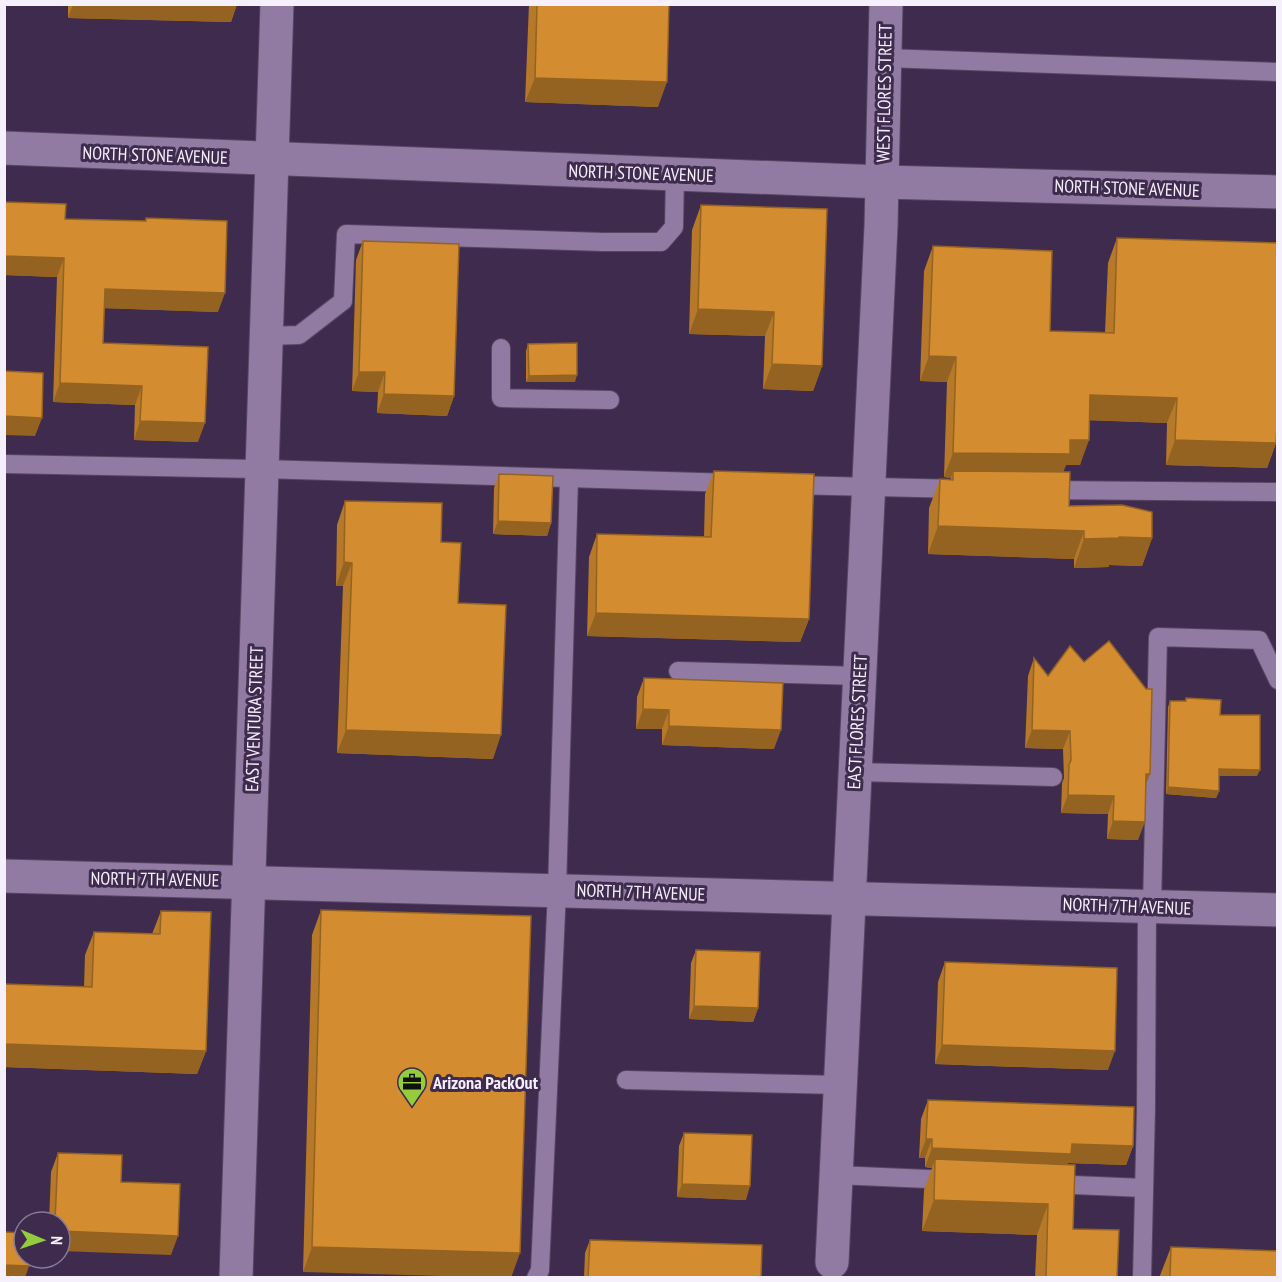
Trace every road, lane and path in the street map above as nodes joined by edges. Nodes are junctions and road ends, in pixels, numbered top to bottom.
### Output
1 (277, 4) edge
2 (886, 4) edge
3 (885, 58) junction
4 (1278, 72) edge
5 (4, 148) edge
6 (271, 160) junction
7 (675, 174) junction
8 (882, 182) junction
9 (1278, 192) edge
10 (266, 336) junction
11 (501, 348) dead end
12 (610, 400) dead end
13 (4, 464) edge
14 (262, 469) junction
15 (569, 478) junction
16 (749, 484) edge
17 (773, 484) edge
18 (868, 488) junction
19 (974, 489) edge
20 (1032, 489) edge
21 (1278, 492) edge
22 (678, 670) dead end
23 (860, 676) junction
24 (1278, 680) edge
25 (855, 772) junction
26 (1053, 777) dead end
27 (4, 876) edge
28 (250, 882) junction
29 (557, 890) junction
30 (849, 898) junction
31 (1149, 907) junction
32 (1278, 910) edge
33 (626, 1080) dead end
34 (840, 1085) junction
35 (836, 1175) junction
36 (966, 1181) edge
37 (1038, 1184) edge
38 (1144, 1188) junction
39 (832, 1262) dead end
40 (236, 1278) edge
41 (536, 1278) edge
42 (1142, 1278) edge

1 - 6 street, EAST VENTURA STREET
2 - 3 street, WEST FLORES STREET
3 - 4 lane
3 - 8 street, WEST FLORES STREET
5 - 6 street, NORTH STONE AVENUE
6 - 7 street, NORTH STONE AVENUE
6 - 10 street, EAST VENTURA STREET
7 - 8 street, NORTH STONE AVENUE
7 - 10 lane
8 - 9 street, NORTH STONE AVENUE
8 - 18 street, EAST FLORES STREET
10 - 14 street, EAST VENTURA STREET
11 - 12 lane
13 - 14 lane
14 - 15 lane
14 - 28 street, EAST VENTURA STREET
15 - 16 lane
15 - 29 lane
17 - 18 lane
18 - 19 lane
18 - 23 street, EAST FLORES STREET
20 - 21 lane
22 - 23 lane
23 - 25 street, EAST FLORES STREET
24 - 31 lane
25 - 26 lane
25 - 30 street, EAST FLORES STREET
27 - 28 street, NORTH 7TH AVENUE
28 - 29 street, NORTH 7TH AVENUE
28 - 40 street, EAST VENTURA STREET
29 - 30 street, NORTH 7TH AVENUE
29 - 41 lane
30 - 31 street, NORTH 7TH AVENUE
30 - 34 street, EAST FLORES STREET
31 - 32 street, NORTH 7TH AVENUE
31 - 38 lane
33 - 34 lane
34 - 35 street, EAST FLORES STREET
35 - 36 lane
35 - 39 street, EAST FLORES STREET
37 - 38 lane
38 - 42 lane

